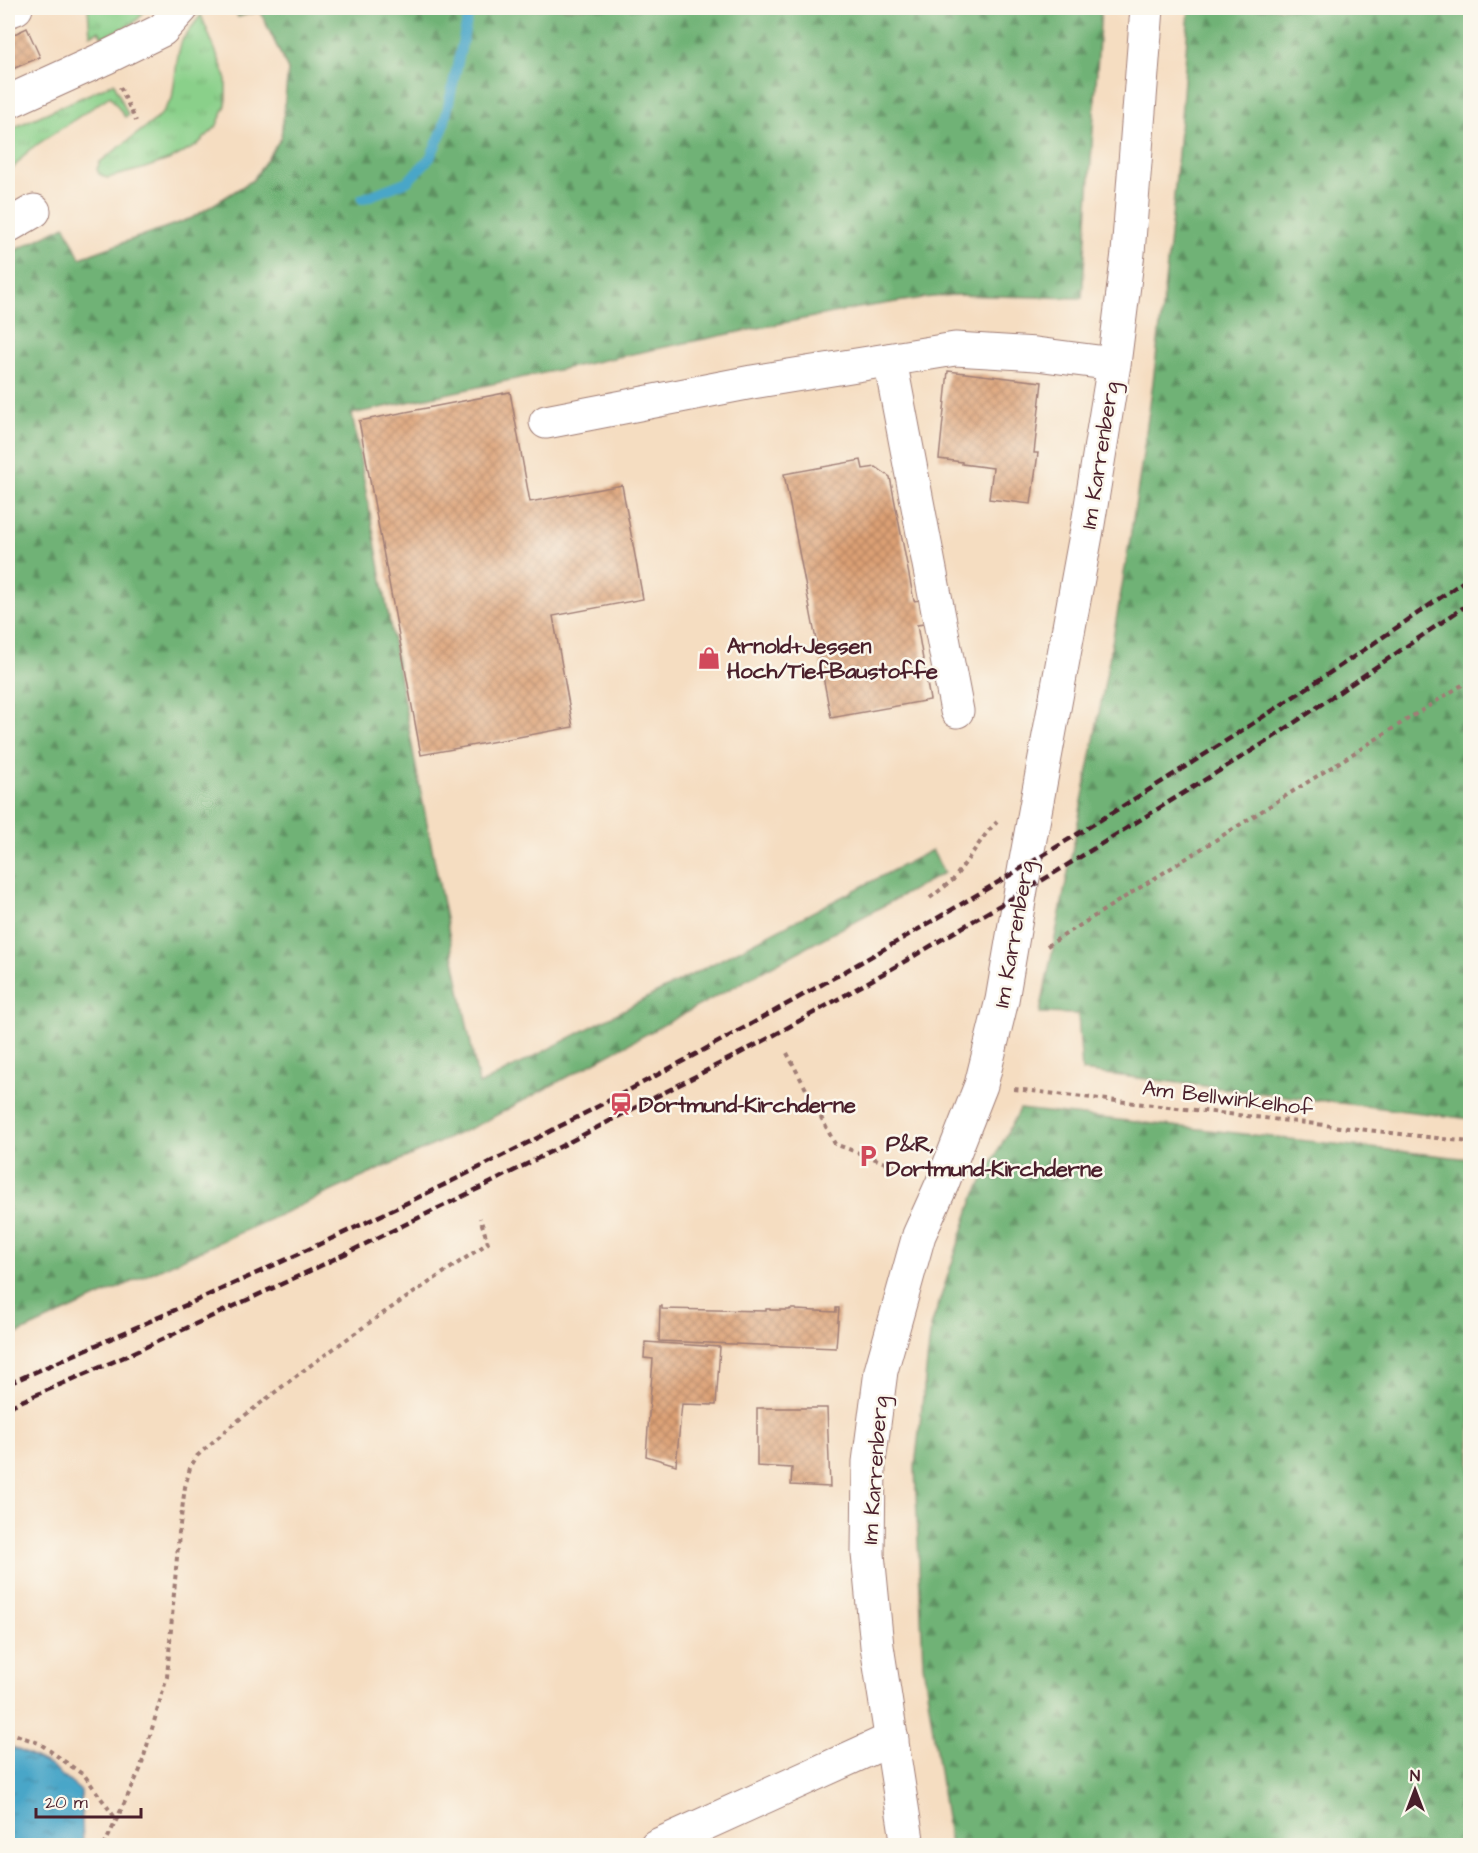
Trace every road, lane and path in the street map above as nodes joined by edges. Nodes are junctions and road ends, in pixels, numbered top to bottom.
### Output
1 (16, 8) edge
2 (1147, 8) edge
3 (8, 11) edge
4 (172, 19) edge
5 (116, 78) dead end
6 (8, 102) edge
7 (136, 121) dead end
8 (890, 360) junction
9 (1114, 364) junction
10 (546, 422) dead end
11 (1470, 680) edge
12 (957, 711) dead end
13 (1001, 818) dead end
14 (930, 898) dead end
15 (1007, 971) junction
16 (787, 1053) dead end
17 (981, 1085) junction
18 (1470, 1142) edge
19 (942, 1184) junction
20 (480, 1218) dead end
21 (8, 1732) edge
22 (892, 1739) junction
23 (116, 1819) junction
24 (104, 1845) edge
25 (656, 1845) edge
26 (908, 1845) edge

1 - 3 street
2 - 9 street, Im Karrenberg
4 - 6 street
5 - 7 path
8 - 9 street
8 - 10 street
8 - 12 street
9 - 15 street, Im Karrenberg
11 - 15 path
13 - 14 path
15 - 17 street, Im Karrenberg
16 - 19 path
17 - 18 path, Am Bellwinkelhof
17 - 19 street, Im Karrenberg
19 - 22 street, Im Karrenberg
20 - 23 path
21 - 23 path
22 - 25 street
22 - 26 street, Im Karrenberg
23 - 24 path

